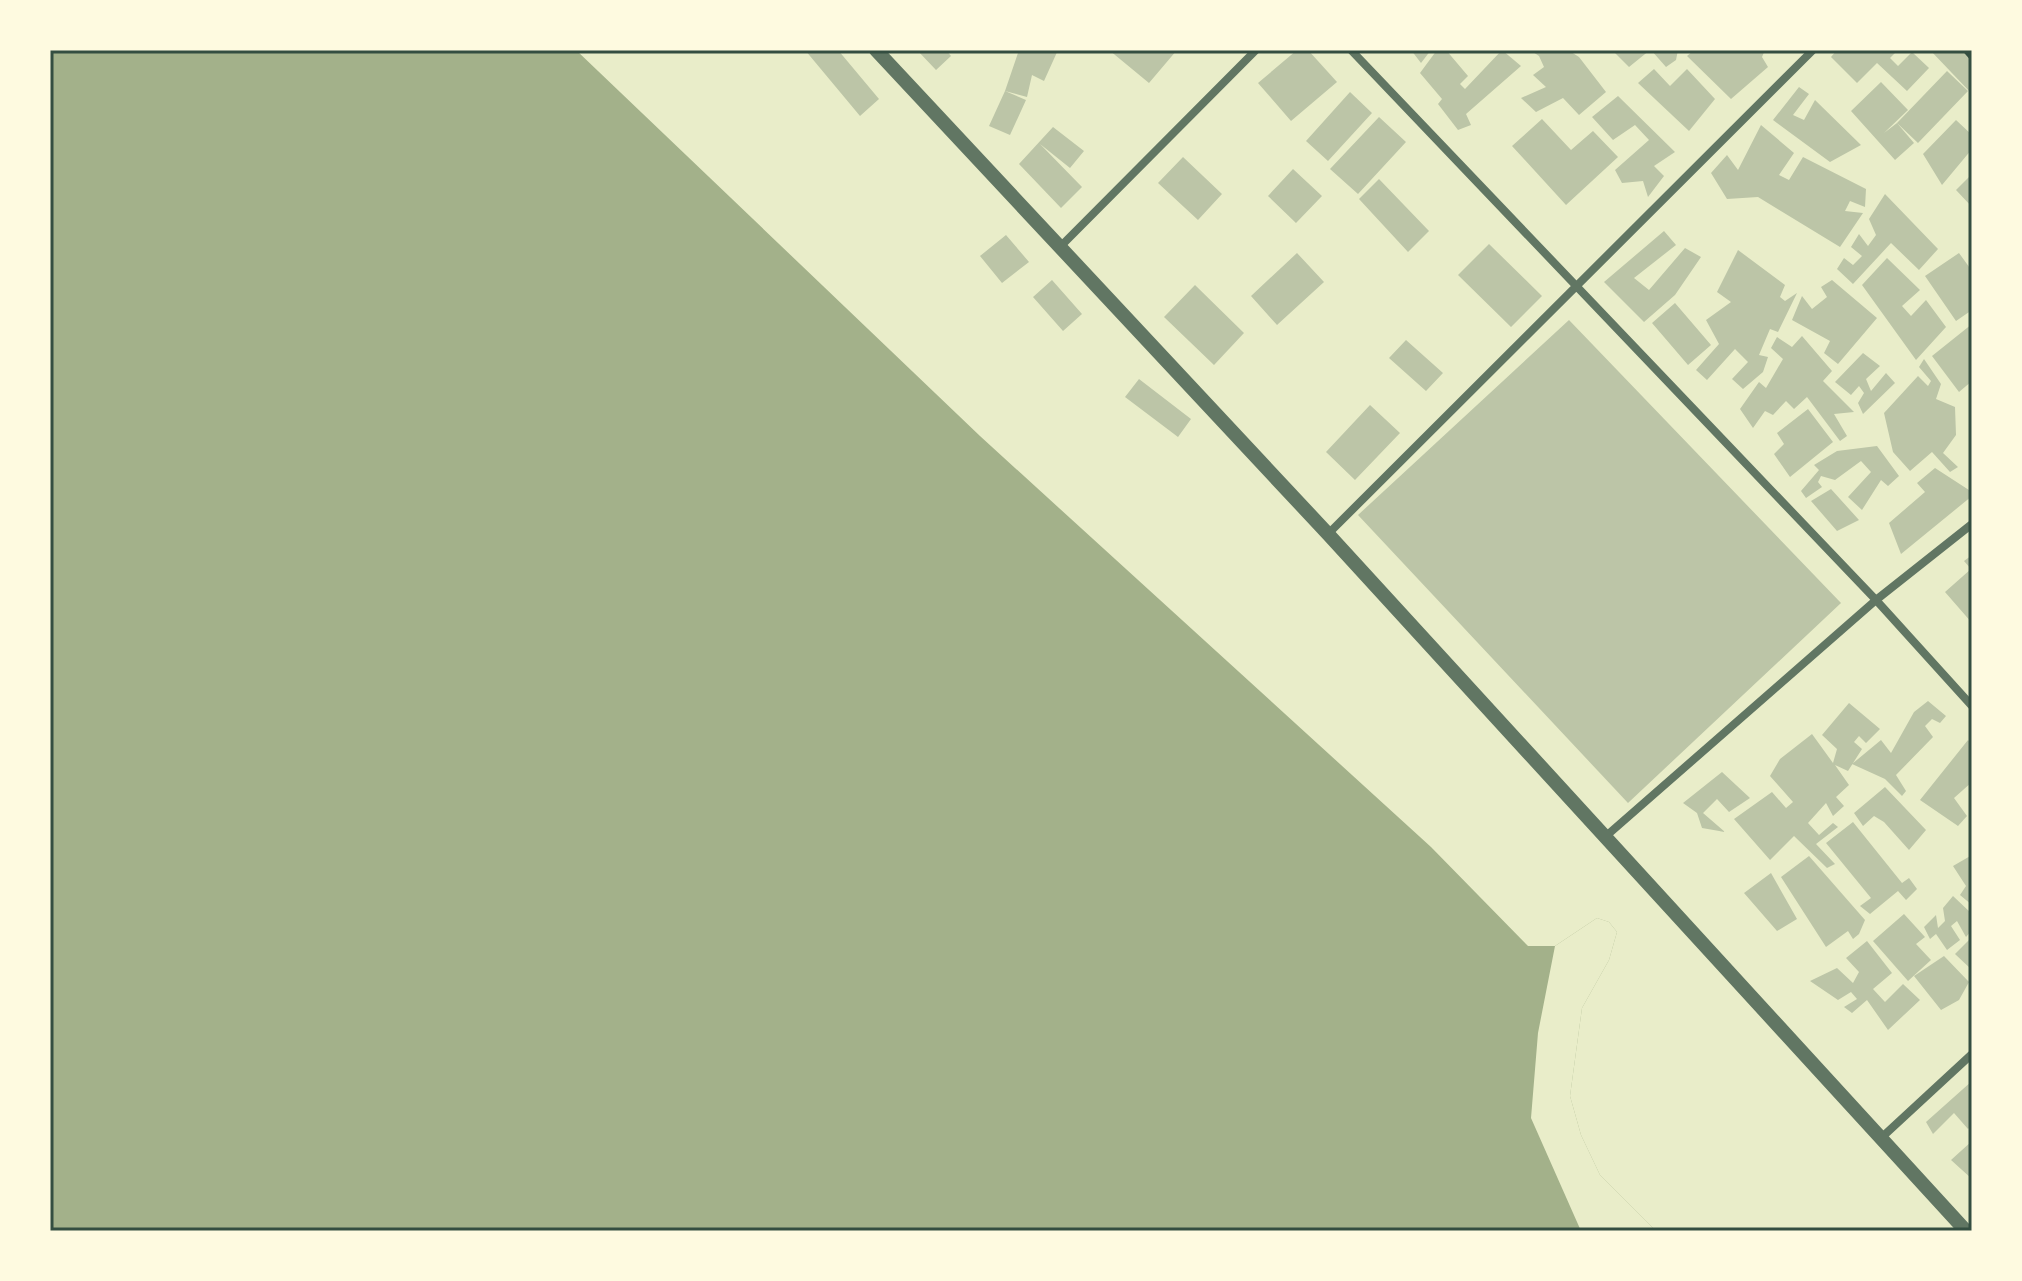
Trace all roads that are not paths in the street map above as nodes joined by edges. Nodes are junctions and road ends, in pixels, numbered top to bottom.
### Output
1 (876, 50) edge
2 (1256, 50) edge
3 (1351, 50) edge
4 (1813, 50) edge
5 (1059, 249) junction
6 (1579, 288) junction
7 (1972, 524) edge
8 (1328, 534) junction
9 (1876, 600) junction
10 (1972, 706) edge
11 (1605, 837) junction
12 (1972, 1054) edge
13 (1880, 1139) junction
14 (1966, 1231) edge

1 - 5 street
2 - 5 street
3 - 6 street
4 - 6 street
5 - 8 street
6 - 8 street
6 - 9 street
7 - 9 street
8 - 11 street
9 - 10 street
9 - 11 street
11 - 13 street
12 - 13 street
13 - 14 street

